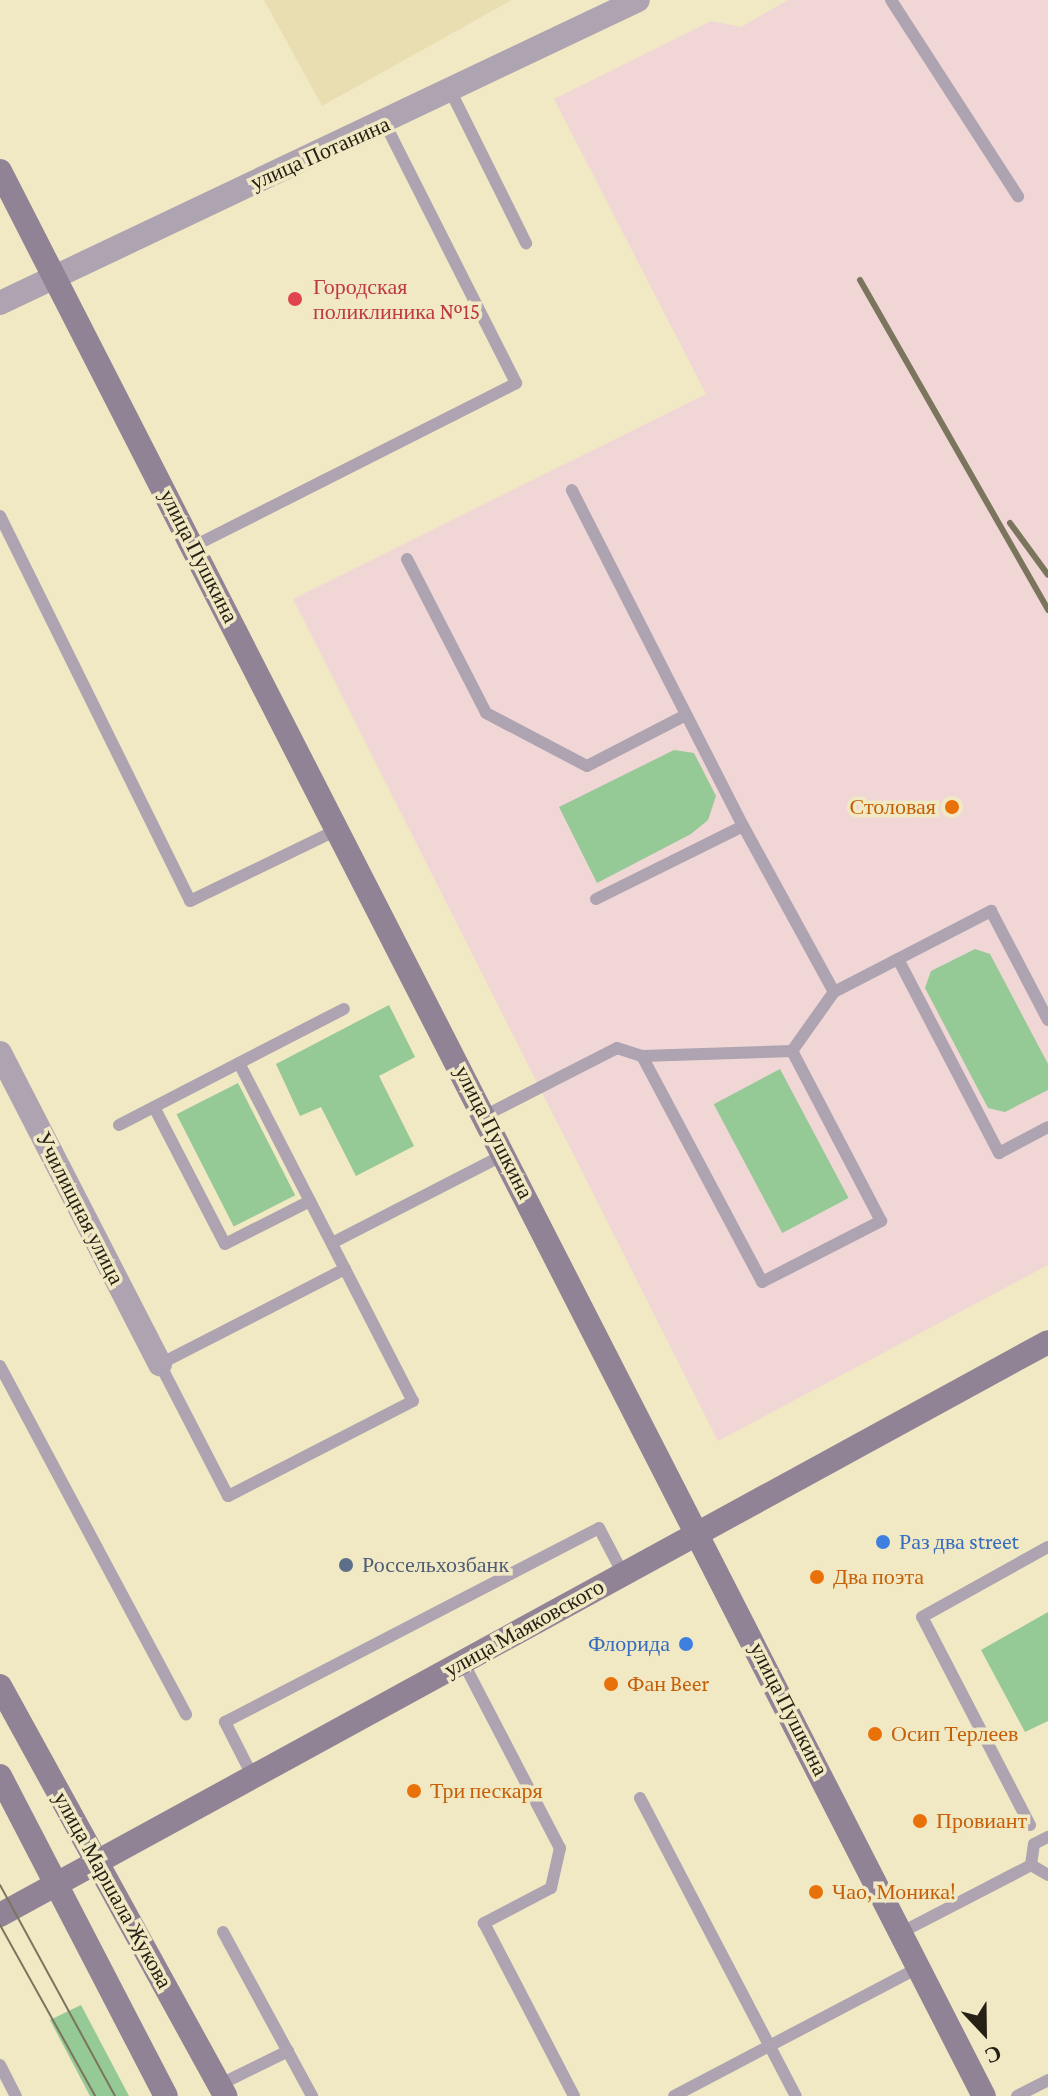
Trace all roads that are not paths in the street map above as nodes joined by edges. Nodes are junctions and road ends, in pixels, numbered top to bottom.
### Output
1 (638, 0) edge
2 (891, 0) edge
3 (451, 92) junction
4 (385, 124) junction
5 (0, 171) edge
6 (1018, 196) dead end
7 (526, 243) dead end
8 (53, 276) junction
9 (0, 303) edge
10 (572, 490) dead end
11 (0, 516) edge
12 (194, 546) junction
13 (407, 559) dead end
14 (686, 715) junction
15 (743, 826) junction
16 (339, 829) junction
17 (596, 899) dead end
18 (898, 959) junction
19 (834, 992) junction
20 (344, 1009) dead end
21 (1048, 1020) edge
22 (792, 1051) junction
23 (0, 1053) edge
24 (642, 1056) junction
25 (239, 1063) junction
26 (154, 1107) junction
27 (486, 1115) junction
28 (119, 1125) dead end
29 (1048, 1127) edge
30 (505, 1154) junction
31 (310, 1201) junction
32 (332, 1243) junction
33 (345, 1269) junction
34 (1048, 1342) edge
35 (160, 1364) junction
36 (0, 1366) edge
37 (699, 1532) junction
38 (1048, 1547) edge
39 (623, 1574) junction
40 (463, 1662) junction
41 (0, 1686) edge
42 (186, 1715) dead end
43 (0, 1776) edge
44 (253, 1777) junction
45 (640, 1798) dead end
46 (1030, 1825) dead end
47 (1048, 1837) edge
48 (100, 1861) junction
49 (1031, 1865) junction
50 (1048, 1875) edge
51 (56, 1885) junction
52 (0, 1915) edge
53 (223, 1932) dead end
54 (902, 1932) junction
55 (920, 1967) junction
56 (770, 2045) junction
57 (288, 2051) junction
58 (0, 2065) edge
59 (1048, 2080) edge
60 (222, 2091) edge
61 (16, 2096) edge
62 (166, 2096) edge
63 (312, 2096) edge
64 (574, 2096) edge
65 (674, 2096) edge
66 (796, 2096) edge
67 (984, 2096) edge
68 (1017, 2096) edge

1 - 3 street, улица Потанина
2 - 6 lane
3 - 4 street, улица Потанина
3 - 7 lane
4 - 8 street, улица Потанина
4 - 12 lane
5 - 8 street, улица Пушкина
8 - 9 street, улица Потанина
8 - 12 street, улица Пушкина
10 - 14 lane
11 - 16 lane
12 - 16 street, улица Пушкина
13 - 14 lane
14 - 15 lane
15 - 17 lane
15 - 19 lane
16 - 27 street, улица Пушкина
18 - 19 lane
18 - 21 lane
18 - 29 lane
19 - 22 lane
20 - 25 lane
22 - 24 lane
22 - 24 lane
23 - 35 street, Училищная улица
24 - 27 lane
25 - 26 lane
25 - 31 lane
26 - 28 lane
26 - 31 lane
27 - 30 street, улица Пушкина
30 - 32 lane
30 - 37 street, улица Пушкина
31 - 32 lane
32 - 33 lane
33 - 35 lane
33 - 35 lane
34 - 37 street, улица Маяковского
36 - 42 lane
37 - 39 street, улица Маяковского
37 - 54 street, улица Пушкина
38 - 46 lane
39 - 40 street, улица Маяковского
39 - 44 lane
40 - 44 street, улица Маяковского
40 - 64 lane
41 - 48 street, улица Маршала Жукова
43 - 51 street, улица Маршала Жукова
44 - 48 street, улица Маяковского
45 - 56 lane
47 - 49 lane
48 - 51 street, улица Маяковского
48 - 60 street, улица Маршала Жукова
49 - 50 lane
49 - 54 lane
51 - 52 street, улица Маяковского
51 - 62 street, улица Маршала Жукова
53 - 57 lane
54 - 55 street, улица Пушкина
55 - 56 lane
55 - 67 street, улица Пушкина
56 - 65 lane
56 - 66 lane
57 - 60 lane
57 - 63 lane
58 - 61 lane
59 - 68 lane

